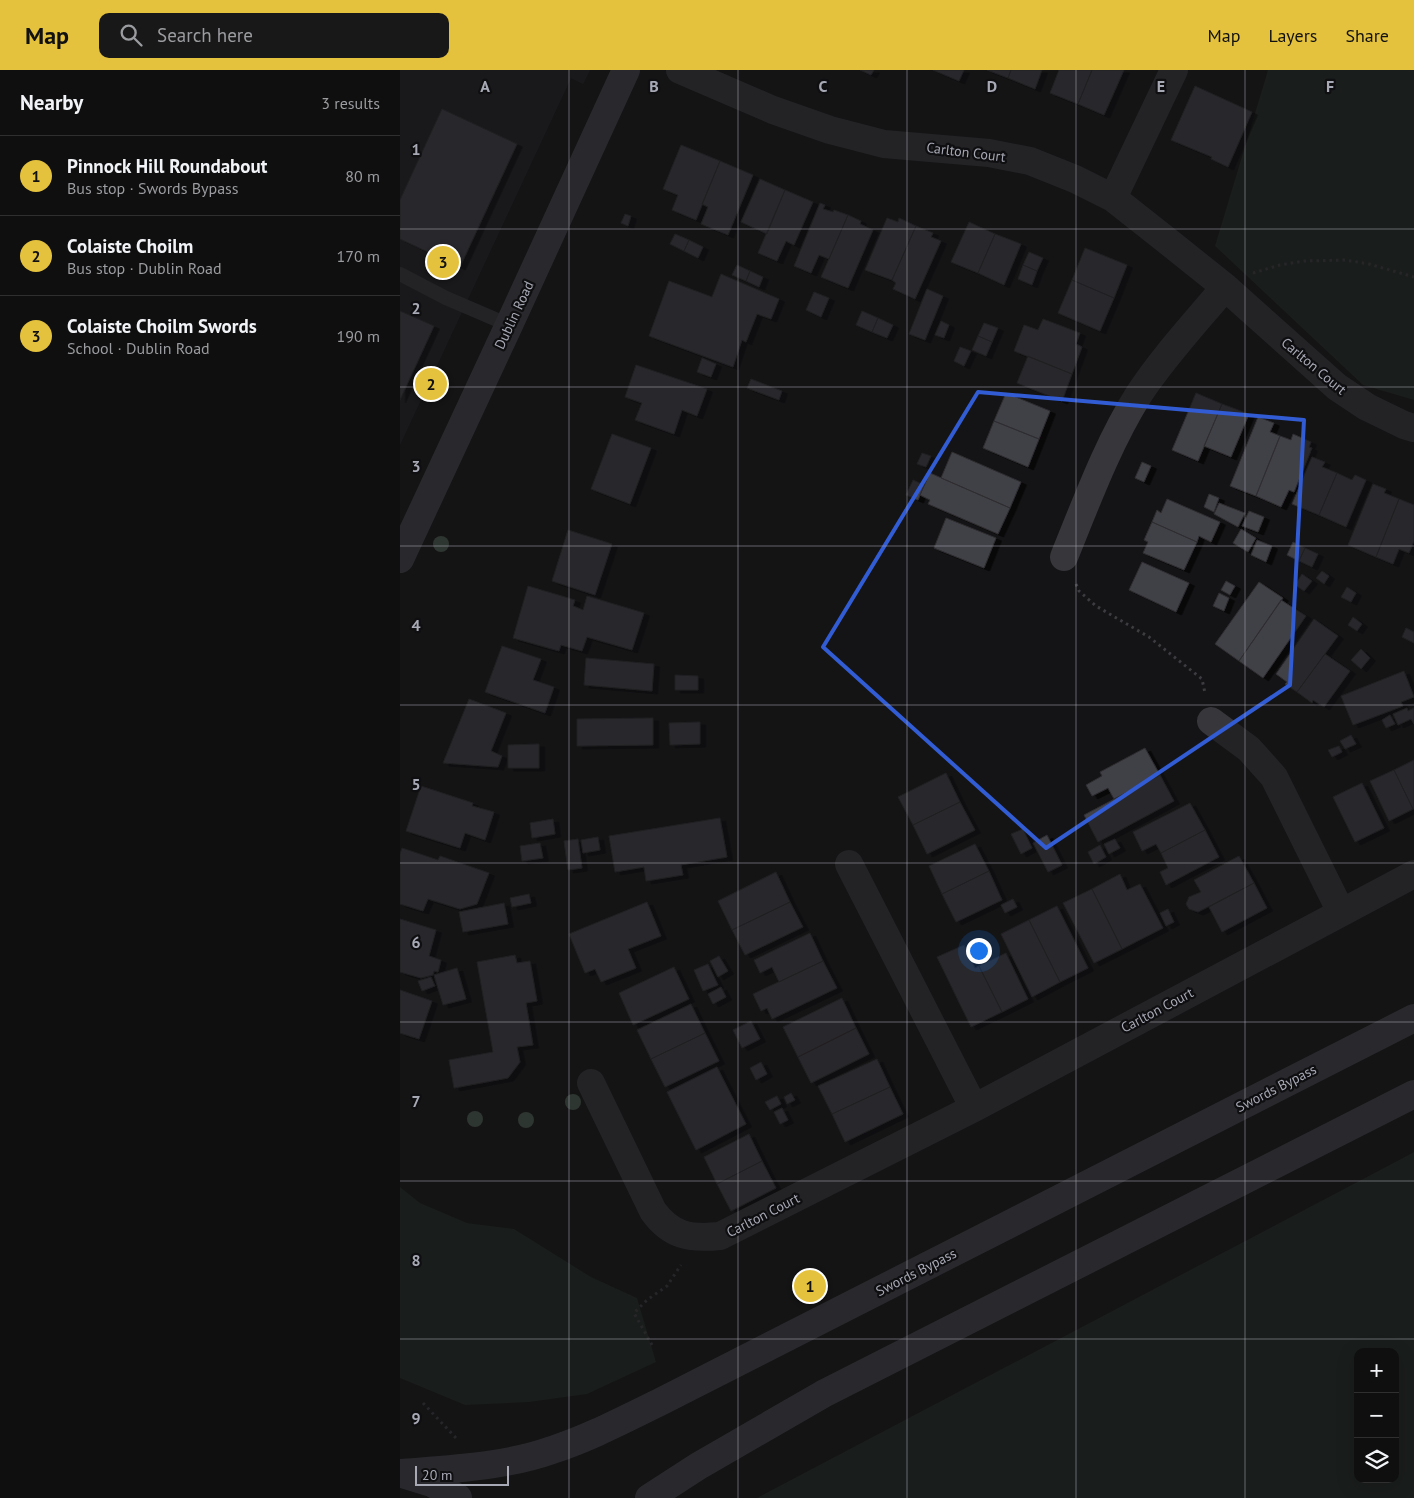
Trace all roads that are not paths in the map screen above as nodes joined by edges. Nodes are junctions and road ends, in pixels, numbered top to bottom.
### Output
1 (626, 70) edge
2 (680, 70) edge
3 (1174, 70) edge
4 (1113, 198) junction
5 (400, 274) edge
6 (1225, 287) junction
7 (509, 325) junction
8 (1414, 428) edge
9 (1064, 557) road end
10 (400, 559) edge
11 (1211, 721) road end
12 (849, 864) dead end
13 (1414, 874) edge
14 (1342, 912) junction
15 (1414, 1018) edge
16 (591, 1083) dead end
17 (1414, 1094) edge
18 (974, 1108) junction
19 (400, 1473) edge
20 (458, 1498) edge
21 (649, 1498) edge

1 - 7 main road, Dublin Road
2 - 4 street, Carlton Court
3 - 4 street
4 - 6 street, Carlton Court
5 - 7 lane
6 - 8 street, Carlton Court
6 - 9 street
7 - 10 main road, Dublin Road
11 - 14 street
12 - 18 street
13 - 14 street, Carlton Court
14 - 18 street, Carlton Court
15 - 19 main road, Swords Bypass
16 - 18 street, Carlton Court
17 - 21 main road
19 - 20 main road

